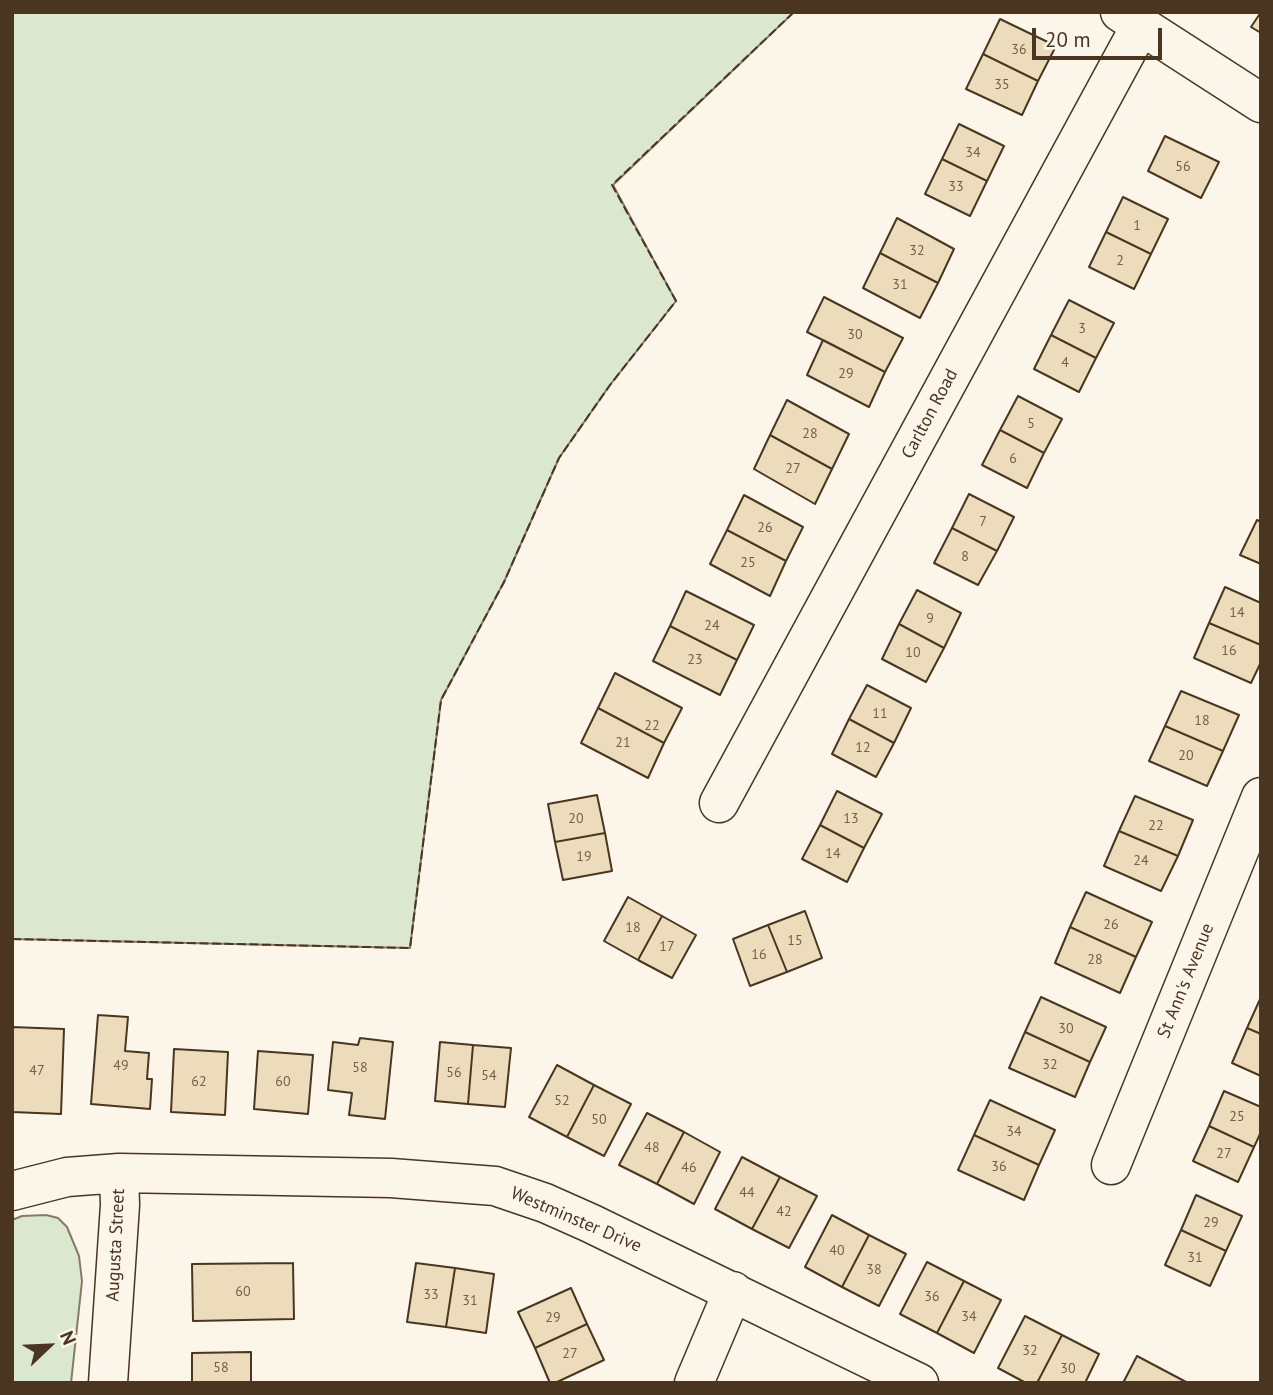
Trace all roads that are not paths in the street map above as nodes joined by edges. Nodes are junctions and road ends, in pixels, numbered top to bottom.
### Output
1 (1131, 19) edge
2 (1261, 103) edge
3 (1261, 797) edge
4 (719, 803) dead end
5 (1111, 1165) dead end
6 (119, 1173) junction
7 (12, 1191) edge
8 (733, 1292) junction
9 (108, 1383) edge
10 (694, 1383) edge
11 (919, 1383) edge

1 - 2 street
1 - 4 street, Carlton Road
3 - 5 street, St Ann's Avenue
6 - 7 street, Augusta Street
6 - 8 street, Westminster Drive
6 - 9 street, Augusta Street
8 - 10 street
8 - 11 street, Westminster Drive

